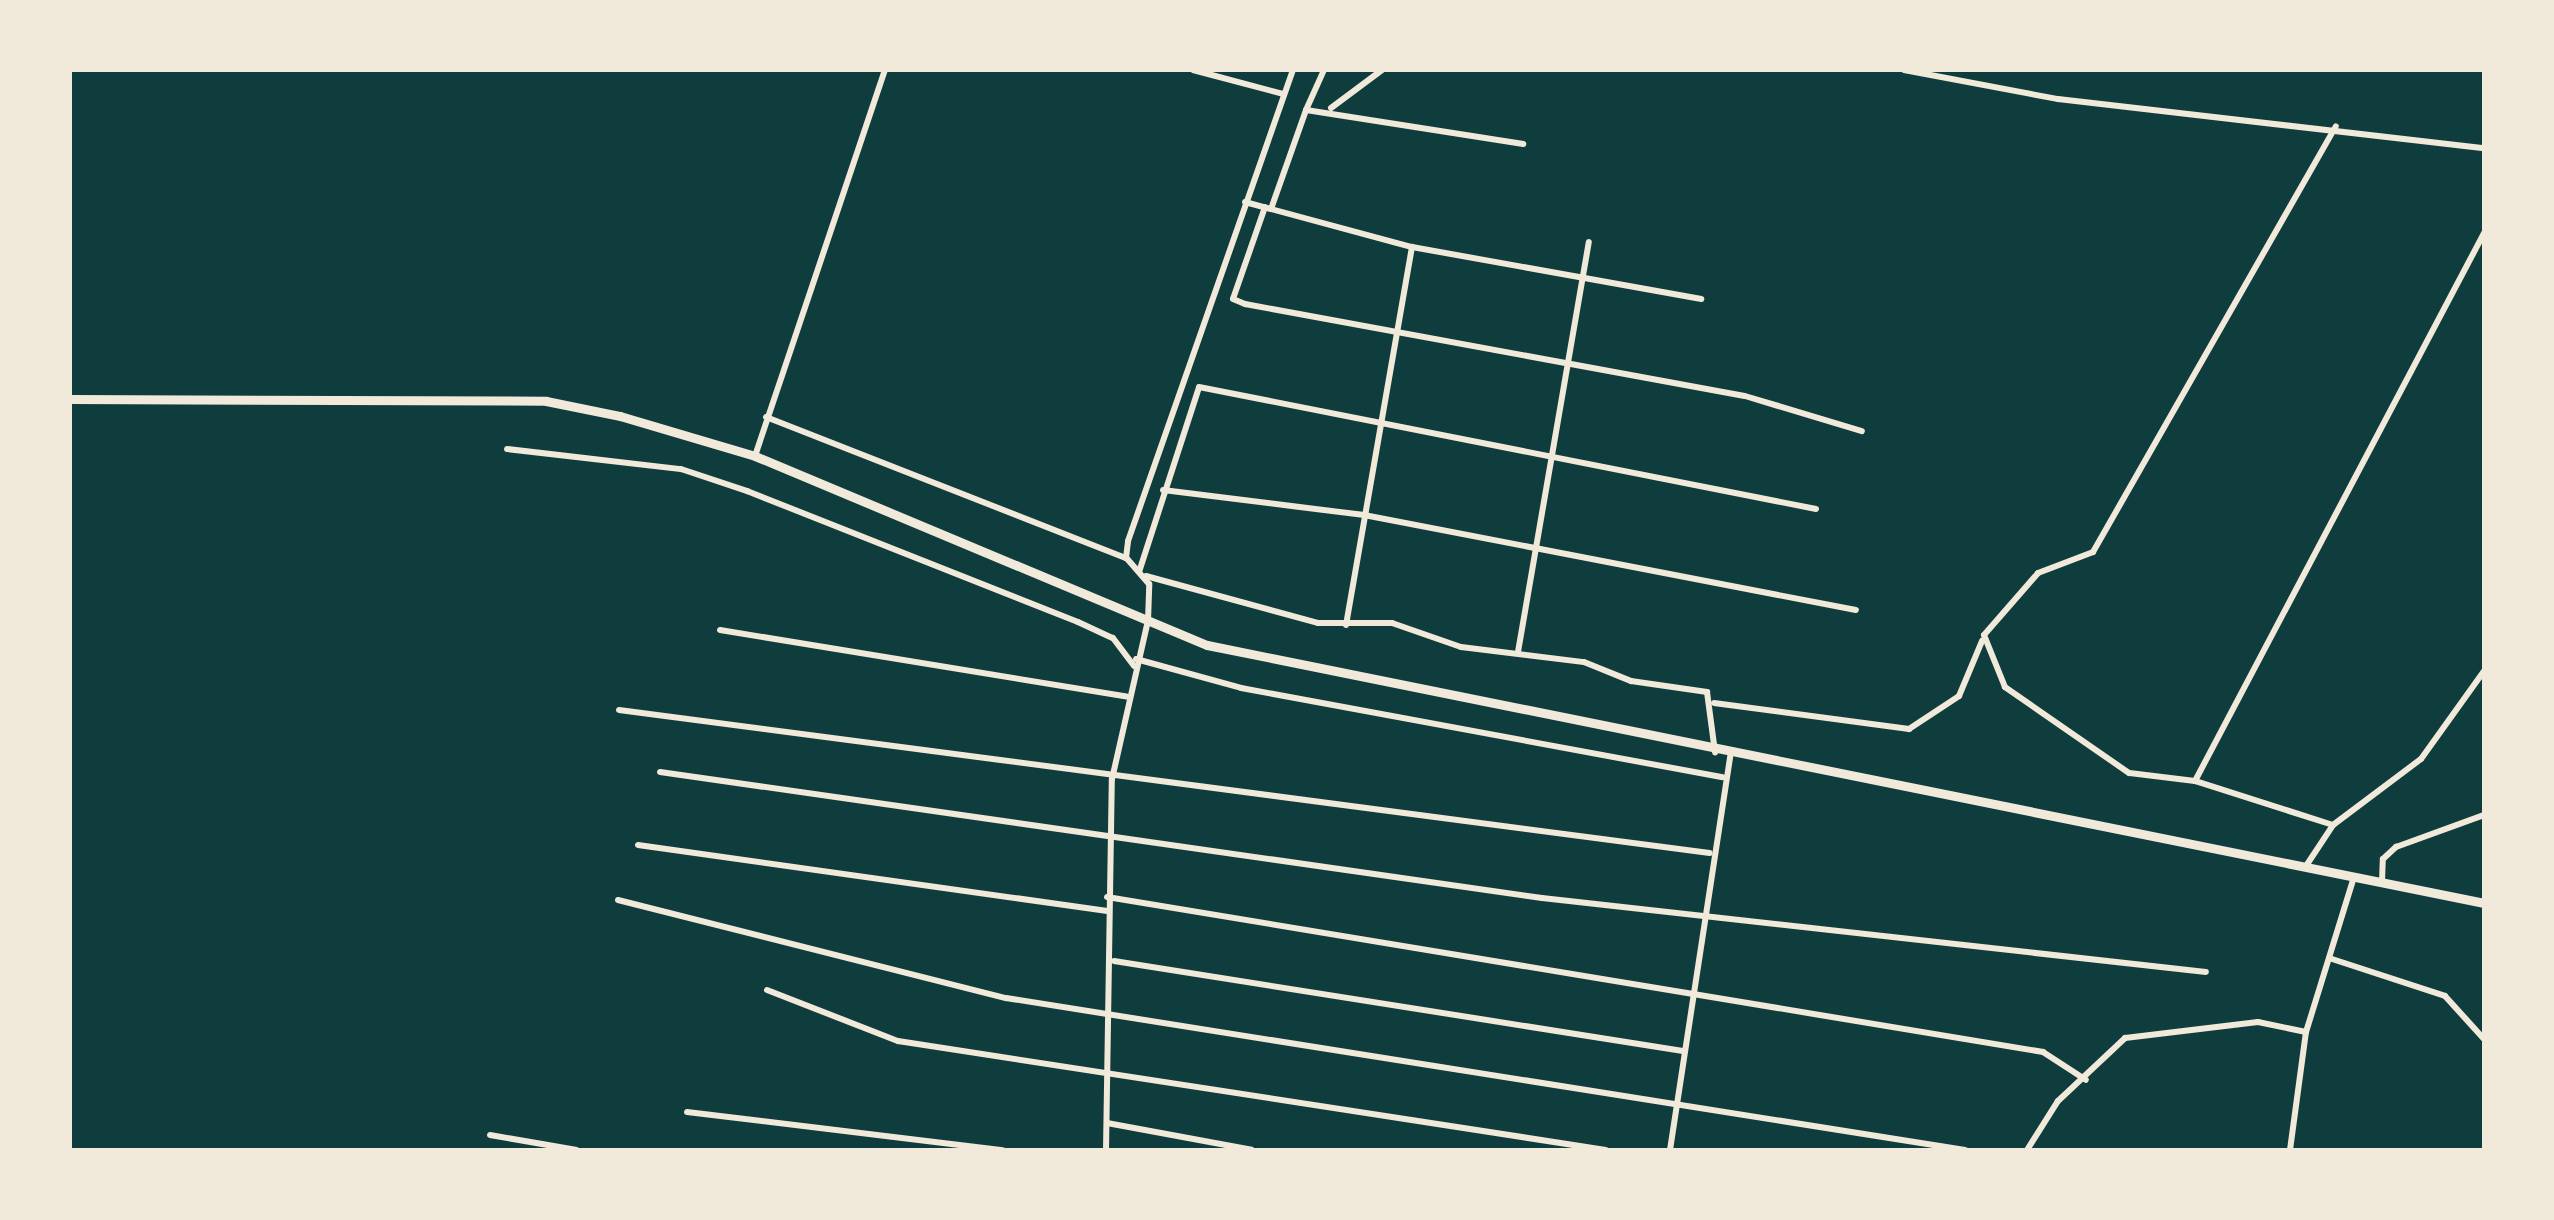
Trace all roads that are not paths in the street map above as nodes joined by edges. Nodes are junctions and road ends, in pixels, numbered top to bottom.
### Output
1 (885, 70) edge
2 (1192, 70) edge
3 (1292, 70) edge
4 (1324, 70) edge
5 (1382, 70) edge
6 (1904, 70) edge
7 (1284, 94) junction
8 (1330, 109) junction
9 (1306, 110) junction
10 (2336, 126) junction
11 (1523, 144) dead end
12 (2484, 148) edge
13 (1245, 202) junction
14 (1268, 208) junction
15 (2484, 233) edge
16 (1589, 242) dead end
17 (1412, 247) junction
18 (1581, 276) junction
19 (1701, 299) dead end
20 (1396, 331) junction
21 (1565, 363) junction
22 (70, 399) edge
23 (766, 418) junction
24 (1380, 420) junction
25 (1862, 432) dead end
26 (507, 449) dead end
27 (1548, 453) junction
28 (755, 456) junction
29 (1163, 490) junction
30 (1816, 508) dead end
31 (1364, 516) junction
32 (1531, 548) junction
33 (1126, 558) junction
34 (1142, 574) junction
35 (1856, 610) dead end
36 (1148, 622) junction
37 (1346, 624) junction
38 (720, 630) dead end
39 (1984, 635) junction
40 (1518, 652) junction
41 (1135, 663) junction
42 (2484, 671) edge
43 (1127, 696) junction
44 (1714, 702) junction
45 (619, 710) dead end
46 (1716, 752) junction
47 (1730, 756) junction
48 (1114, 768) junction
49 (660, 772) dead end
50 (1723, 777) junction
51 (2195, 781) junction
52 (2484, 815) edge
53 (2333, 825) junction
54 (1107, 837) junction
55 (638, 844) dead end
56 (1710, 853) junction
57 (2306, 866) junction
58 (2354, 877) junction
59 (2382, 884) junction
60 (1108, 897) junction
61 (618, 900) dead end
62 (2484, 903) edge
63 (1108, 911) junction
64 (1701, 916) junction
65 (2329, 958) junction
66 (1114, 961) junction
67 (2206, 972) dead end
68 (767, 990) dead end
69 (1690, 992) junction
70 (1108, 1016) junction
71 (2306, 1032) junction
72 (2484, 1039) edge
73 (1683, 1051) junction
74 (1107, 1069) junction
75 (2086, 1080) junction
76 (1678, 1100) junction
77 (687, 1112) dead end
78 (1107, 1123) junction
79 (490, 1135) dead end
80 (577, 1150) edge
81 (1003, 1150) edge
82 (1106, 1150) edge
83 (1252, 1150) edge
84 (1606, 1150) edge
85 (1670, 1150) edge
86 (1964, 1150) edge
87 (2027, 1150) edge
88 (2290, 1150) edge

1 - 23 street
2 - 7 street
3 - 7 street
4 - 9 street
5 - 8 street
6 - 10 street
7 - 13 street
8 - 9 street
8 - 11 street
9 - 14 street
10 - 12 street
10 - 39 street
13 - 14 street
13 - 33 street
14 - 17 street
14 - 20 street
15 - 51 street
16 - 18 street
17 - 18 street
17 - 20 street
18 - 19 street
18 - 21 street
20 - 21 street
20 - 24 street
21 - 25 street
21 - 27 street
22 - 28 main road
23 - 28 street
23 - 33 street
24 - 27 street
24 - 29 street
24 - 31 street
26 - 41 street
27 - 30 street
27 - 32 street
28 - 36 main road
29 - 31 street
29 - 34 street
31 - 32 street
31 - 37 street
32 - 35 street
32 - 40 street
33 - 34 street
34 - 36 street
34 - 37 street
36 - 41 street
36 - 46 main road
37 - 40 street
38 - 43 street
39 - 44 street
39 - 51 street
40 - 44 street
41 - 43 street
41 - 50 street
42 - 53 street
43 - 48 street
44 - 46 street
45 - 48 street
46 - 47 main road
47 - 50 street
47 - 57 main road
48 - 54 street
48 - 56 street
49 - 54 street
50 - 56 street
51 - 53 street
52 - 59 street
53 - 57 street
54 - 60 street
54 - 64 street
55 - 63 street
56 - 64 street
57 - 58 main road
58 - 59 main road
58 - 65 street
59 - 62 main road
60 - 63 street
60 - 69 street
61 - 70 street
63 - 66 street
64 - 67 street
64 - 69 street
65 - 71 street
65 - 72 street
66 - 70 street
66 - 73 street
68 - 74 street
69 - 73 street
69 - 75 street
70 - 74 street
70 - 76 street
71 - 75 street
71 - 88 street
73 - 76 street
74 - 78 street
74 - 84 street
75 - 87 street
76 - 85 street
76 - 86 street
77 - 81 street
78 - 82 street
78 - 83 street
79 - 80 street

